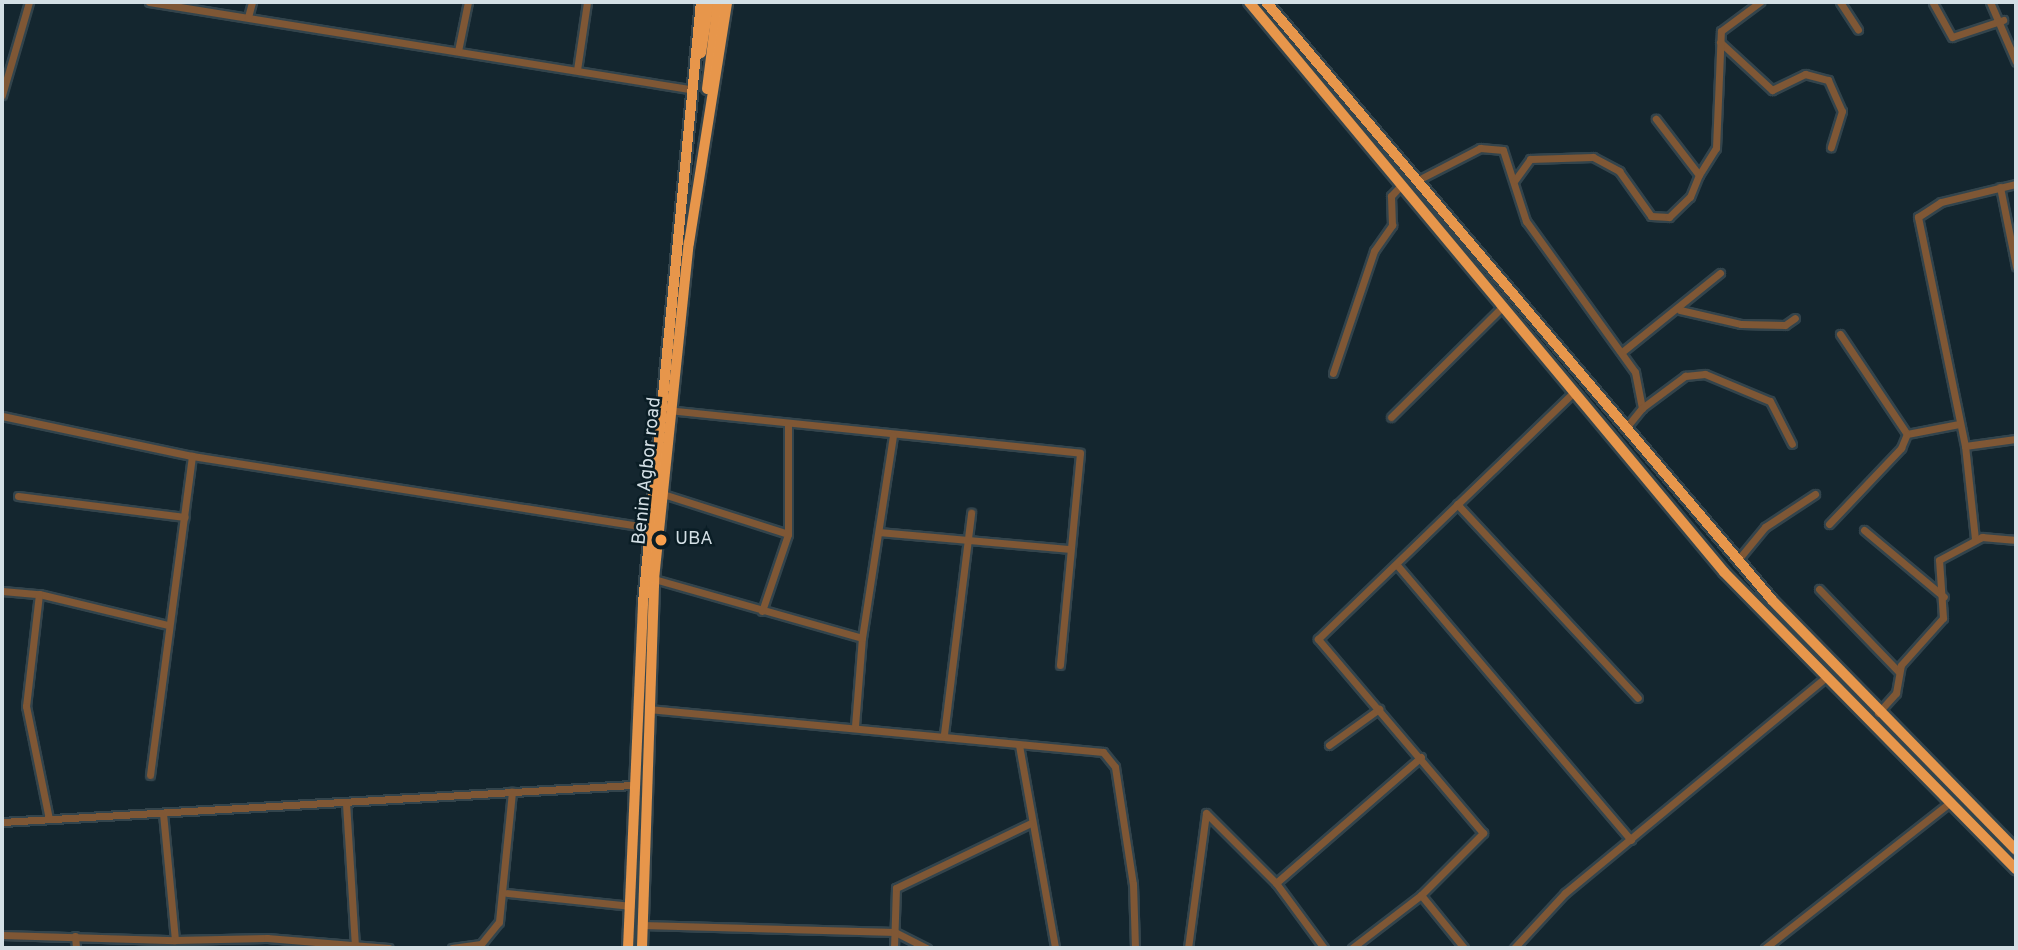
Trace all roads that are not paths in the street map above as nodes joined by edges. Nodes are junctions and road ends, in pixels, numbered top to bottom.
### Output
1 (29, 2) edge
2 (149, 2) edge
3 (252, 2) edge
4 (468, 2) edge
5 (587, 2) edge
6 (701, 2) edge
7 (709, 2) edge
8 (718, 2) edge
9 (727, 2) edge
10 (1250, 2) edge
11 (1266, 2) edge
12 (1760, 2) edge
13 (1840, 2) edge
14 (1990, 2) edge
15 (1933, 3) edge
16 (200, 5) edge
17 (248, 17) junction
18 (2003, 20) junction
19 (1858, 30) dead end
20 (1720, 42) junction
21 (458, 51) junction
22 (2016, 62) edge
23 (577, 70) junction
24 (689, 89) junction
25 (2, 94) edge
26 (1656, 119) dead end
27 (689, 121) junction
28 (705, 123) junction
29 (1831, 147) dead end
30 (1699, 175) junction
31 (1420, 179) junction
32 (1515, 180) junction
33 (1402, 184) junction
34 (2016, 184) edge
35 (2000, 187) junction
36 (2016, 266) edge
37 (1720, 273) dead end
38 (1502, 307) junction
39 (1680, 310) junction
40 (1795, 318) dead end
41 (1840, 334) dead end
42 (1622, 352) junction
43 (1333, 373) dead end
44 (1575, 391) junction
45 (1642, 408) junction
46 (668, 410) junction
47 (2, 416) edge
48 (1391, 417) dead end
49 (788, 423) junction
50 (1959, 424) junction
51 (1625, 429) junction
52 (1908, 434) junction
53 (893, 435) junction
54 (2016, 439) edge
55 (1792, 444) dead end
56 (1965, 446) junction
57 (192, 456) junction
58 (663, 494) junction
59 (1815, 494) dead end
60 (18, 496) dead end
61 (1457, 504) junction
62 (971, 513) dead end
63 (185, 517) junction
64 (1829, 524) dead end
65 (650, 528) junction
66 (1864, 530) dead end
67 (879, 532) junction
68 (788, 534) junction
69 (970, 539) junction
70 (1975, 539) junction
71 (2016, 540) edge
72 (1070, 549) junction
73 (1737, 561) junction
74 (1397, 565) junction
75 (654, 579) junction
76 (1819, 589) dead end
77 (2, 592) edge
78 (39, 594) junction
79 (1944, 597) junction
80 (762, 611) junction
81 (168, 625) junction
82 (862, 638) junction
83 (1060, 665) dead end
84 (1898, 671) junction
85 (1825, 678) junction
86 (1638, 698) dead end
87 (648, 709) junction
88 (1379, 709) junction
89 (1878, 713) junction
90 (855, 726) junction
91 (944, 734) junction
92 (1019, 745) junction
93 (1329, 745) dead end
94 (1421, 757) junction
95 (150, 775) dead end
96 (634, 785) junction
97 (512, 792) junction
98 (346, 803) junction
99 (1949, 803) junction
100 (163, 814) junction
101 (49, 819) junction
102 (2, 821) edge
103 (1031, 823) junction
104 (1631, 840) junction
105 (2016, 849) edge
106 (2016, 869) edge
107 (1276, 883) junction
108 (507, 893) junction
109 (1421, 895) junction
110 (630, 906) junction
111 (642, 925) junction
112 (895, 932) junction
113 (2, 934) edge
114 (75, 936) junction
115 (175, 940) junction
116 (355, 946) junction
117 (76, 948) edge
118 (389, 948) edge
119 (452, 948) edge
120 (628, 948) edge
121 (642, 948) edge
122 (894, 948) edge
123 (927, 948) edge
124 (1055, 948) edge
125 (1135, 948) edge
126 (1188, 948) edge
127 (1324, 948) edge
128 (1352, 948) edge
129 (1464, 948) edge
130 (1514, 948) edge
131 (1765, 948) edge

1 - 25 street
2 - 16 street
3 - 17 street
4 - 21 street
5 - 23 street
6 - 24 highway, Benin Agbor road
7 - 27 highway
8 - 28 highway
9 - 28 highway, Benin Agbor road
10 - 33 highway
11 - 31 highway
12 - 20 street
13 - 19 street
14 - 18 street
15 - 18 street
16 - 17 street
17 - 21 street
18 - 22 street
20 - 29 street
20 - 30 street
21 - 23 street
23 - 24 street
24 - 27 highway, Benin Agbor road
26 - 30 street
27 - 46 highway, Benin Agbor road
28 - 46 highway, Benin Agbor road
30 - 32 street
31 - 32 street
31 - 51 highway
32 - 42 street
33 - 38 highway
33 - 43 street
34 - 35 street
35 - 36 street
35 - 50 street
37 - 39 street
38 - 44 highway
38 - 48 street
39 - 40 street
39 - 42 street
41 - 52 street
42 - 45 street
44 - 61 street
44 - 85 highway
45 - 51 street
45 - 55 street
46 - 49 street
46 - 58 highway, Benin Agbor road
46 - 65 highway, Benin Agbor road
47 - 57 street
49 - 53 street
49 - 68 street
50 - 52 street
50 - 56 street
51 - 73 highway
52 - 64 street
53 - 67 street
53 - 72 street
54 - 56 street
56 - 70 street
57 - 63 street
57 - 65 street
58 - 68 street
58 - 75 highway, Benin Agbor road
59 - 73 street
60 - 63 street
61 - 74 street
61 - 86 street
62 - 69 street
63 - 81 street
65 - 96 highway, Benin Agbor road
66 - 79 street
67 - 69 street
67 - 82 street
68 - 80 street
69 - 72 street
69 - 91 street
70 - 71 street
70 - 79 street
72 - 83 street
73 - 89 highway
74 - 88 street
74 - 104 street
75 - 80 street
75 - 87 highway, Benin Agbor road
76 - 84 street
77 - 78 street
78 - 81 street
78 - 101 street
79 - 84 street
80 - 82 street
81 - 95 street
82 - 90 street
84 - 89 street
85 - 99 highway
85 - 104 street
87 - 90 street
87 - 111 highway, Benin Agbor road
88 - 93 street
88 - 94 street
89 - 105 highway
90 - 91 street
91 - 92 street
92 - 103 street
92 - 125 street
94 - 107 street
94 - 109 street
96 - 97 street
96 - 110 highway, Benin Agbor road
97 - 98 street
97 - 108 street
98 - 100 street
98 - 116 street
99 - 106 highway
99 - 131 street
100 - 101 street
100 - 115 street
101 - 102 street
103 - 112 street
103 - 124 street
104 - 130 street
107 - 126 street
107 - 127 street
108 - 110 street
108 - 119 street
109 - 128 street
109 - 129 street
110 - 120 highway, Benin Agbor road
111 - 112 street
111 - 121 highway, Benin Agbor road
112 - 122 street
112 - 123 street
113 - 114 street
114 - 115 street
114 - 117 street
115 - 116 street
116 - 118 street

